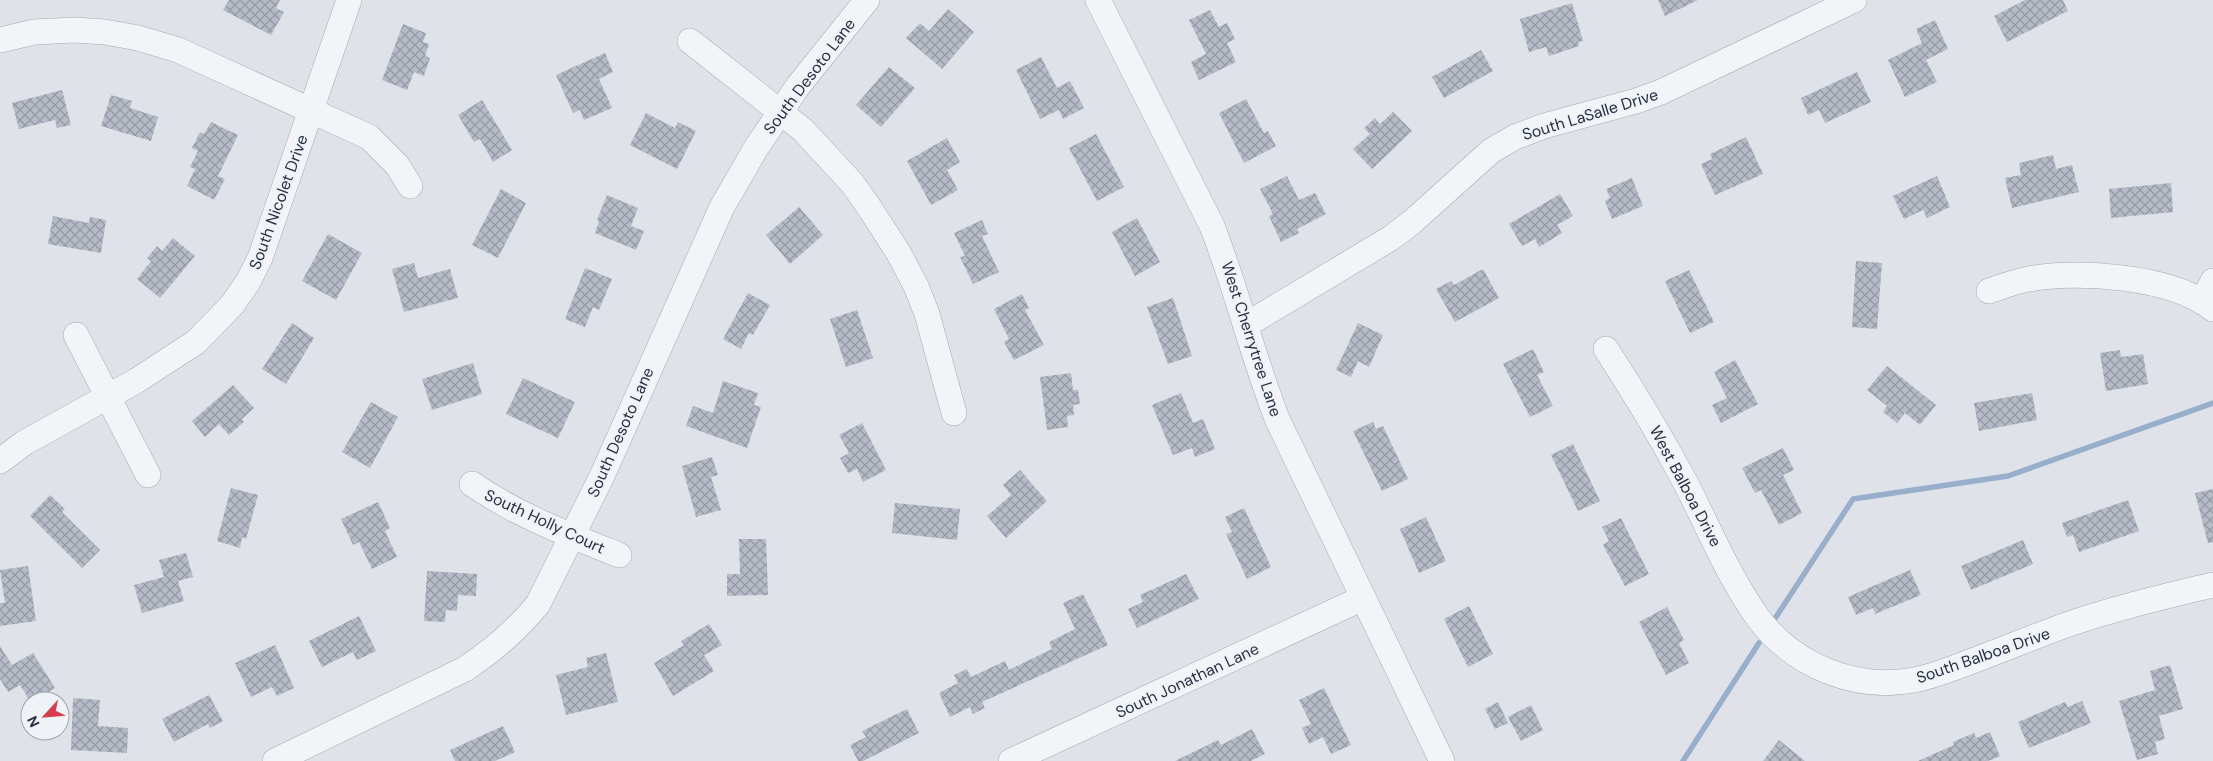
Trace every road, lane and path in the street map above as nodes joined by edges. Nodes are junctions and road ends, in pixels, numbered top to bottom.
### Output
1 (349, 0) edge
2 (867, 0) edge
3 (1098, 0) edge
4 (1854, 0) edge
5 (0, 40) edge
6 (690, 41) dead end
7 (312, 110) junction
8 (780, 113) junction
9 (410, 186) dead end
10 (1989, 291) dead end
11 (2209, 298) edge
12 (1246, 325) junction
13 (76, 335) dead end
14 (1606, 349) dead end
15 (107, 397) junction
16 (954, 413) dead end
17 (0, 460) edge
18 (148, 475) dead end
19 (472, 484) dead end
20 (572, 536) junction
21 (620, 556) dead end
22 (2213, 585) edge
23 (1364, 598) junction
24 (1764, 625) joint
25 (284, 759) edge
26 (1011, 761) edge
27 (1442, 761) edge

1 - 7 street, South Nicolet Drive
2 - 8 street, South Desoto Lane
3 - 12 street, West Cherrytree Lane
4 - 12 street, South LaSalle Drive
5 - 7 street
6 - 8 street
7 - 9 street
7 - 15 street, South Nicolet Drive
8 - 16 street
8 - 20 street, South Desoto Lane
10 - 11 street
12 - 23 street, West Cherrytree Lane
13 - 15 street
14 - 24 street, West Balboa Drive
15 - 17 street, South Nicolet Drive
15 - 18 street
19 - 20 street, South Holly Court
20 - 21 street, South Holly Court
20 - 25 street, South Desoto Lane
22 - 24 street, South Balboa Drive
23 - 26 street, South Jonathan Lane
23 - 27 street, West Cherrytree Lane

